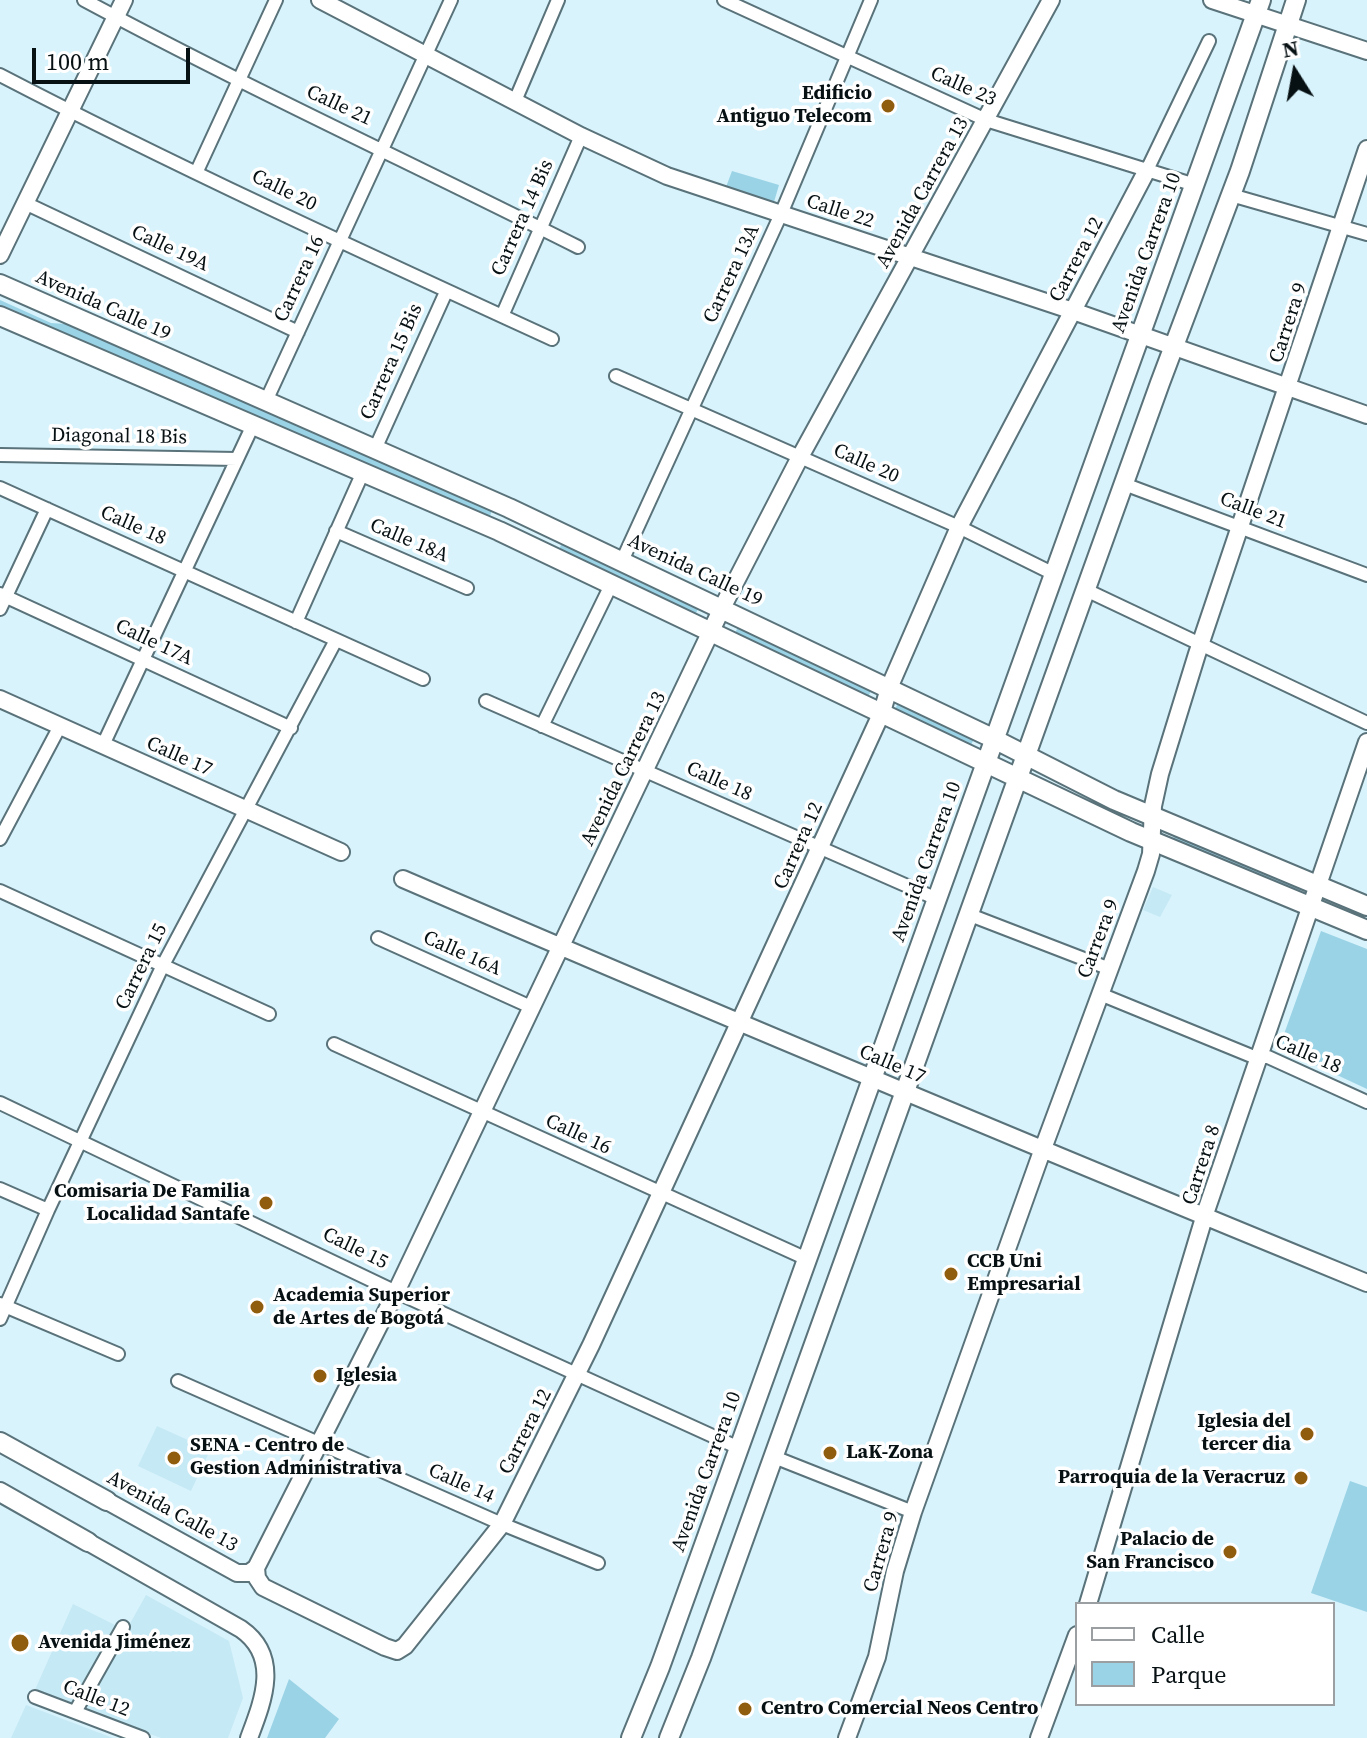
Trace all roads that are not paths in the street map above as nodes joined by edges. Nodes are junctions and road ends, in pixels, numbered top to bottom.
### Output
1 (84, 0) edge
2 (124, 0) edge
3 (276, 0) edge
4 (320, 0) edge
5 (451, 0) edge
6 (558, 0) edge
7 (724, 0) edge
8 (871, 0) edge
9 (1051, 0) edge
10 (1296, 0) edge
11 (1218, 1) edge
12 (1258, 7) edge
13 (116, 16) junction
14 (1288, 25) junction
15 (1209, 41) dead end
16 (1367, 51) edge
17 (426, 55) junction
18 (848, 56) junction
19 (0, 75) edge
20 (240, 81) junction
21 (515, 101) junction
22 (69, 111) junction
23 (986, 120) junction
24 (581, 136) junction
25 (382, 149) junction
26 (1367, 149) edge
27 (1147, 170) junction
28 (197, 171) junction
29 (1195, 185) junction
30 (1231, 195) junction
31 (25, 203) junction
32 (781, 214) junction
33 (1341, 227) junction
34 (540, 228) junction
35 (1367, 234) edge
36 (340, 241) junction
37 (578, 247) dead end
38 (0, 255) edge
39 (912, 256) junction
40 (0, 284) edge
41 (446, 292) junction
42 (1073, 311) junction
43 (0, 316) edge
44 (502, 316) junction
45 (298, 332) junction
46 (1140, 335) junction
47 (552, 339) dead end
48 (1173, 348) junction
49 (616, 376) dead end
50 (1288, 389) junction
51 (266, 401) junction
52 (692, 410) junction
53 (1367, 415) edge
54 (253, 425) junction
55 (375, 449) junction
56 (0, 455) edge
57 (800, 457) junction
58 (237, 459) junction
59 (363, 472) junction
60 (1124, 484) junction
61 (0, 488) edge
62 (47, 509) junction
63 (959, 527) junction
64 (1242, 528) junction
65 (336, 531) junction
66 (622, 561) junction
67 (185, 571) junction
68 (1054, 574) junction
69 (1367, 575) edge
70 (612, 583) junction
71 (467, 588) dead end
72 (1086, 590) junction
73 (3, 596) edge
74 (722, 608) junction
75 (0, 609) edge
76 (296, 622) junction
77 (711, 630) junction
78 (336, 640) junction
79 (1201, 645) junction
80 (143, 660) junction
81 (423, 679) dead end
82 (889, 688) junction
83 (0, 699) edge
84 (486, 701) dead end
85 (882, 712) junction
86 (1367, 723) edge
87 (60, 726) junction
88 (542, 726) junction
89 (291, 728) junction
90 (994, 739) junction
91 (1367, 742) edge
92 (103, 745) junction
93 (1027, 755) junction
94 (986, 762) junction
95 (645, 771) junction
96 (1019, 778) junction
97 (248, 810) junction
98 (1152, 816) junction
99 (0, 839) edge
100 (1151, 841) junction
101 (820, 848) junction
102 (341, 852) dead end
103 (403, 879) dead end
104 (1318, 886) junction
105 (0, 891) edge
106 (937, 899) junction
107 (1367, 906) edge
108 (1311, 907) junction
109 (970, 915) junction
110 (1367, 930) edge
111 (378, 938) dead end
112 (560, 947) junction
113 (163, 965) junction
114 (1110, 969) junction
115 (1100, 994) junction
116 (531, 1007) junction
117 (269, 1014) dead end
118 (740, 1021) junction
119 (334, 1044) dead end
120 (1260, 1056) junction
121 (872, 1078) junction
122 (906, 1093) junction
123 (1367, 1102) edge
124 (0, 1103) edge
125 (481, 1112) junction
126 (81, 1143) junction
127 (1043, 1148) junction
128 (0, 1189) edge
129 (659, 1194) junction
130 (48, 1210) junction
131 (1206, 1216) junction
132 (807, 1259) junction
133 (1367, 1283) edge
134 (396, 1292) junction
135 (3, 1305) edge
136 (0, 1319) edge
137 (118, 1354) dead end
138 (577, 1374) junction
139 (178, 1381) dead end
140 (0, 1442) edge
141 (320, 1442) junction
142 (739, 1448) junction
143 (774, 1457) junction
144 (0, 1492) edge
145 (107, 1501) joint
146 (913, 1512) junction
147 (502, 1524) junction
148 (88, 1542) joint
149 (598, 1563) dead end
150 (256, 1568) junction
151 (1089, 1602) edge
152 (123, 1627) dead end
153 (1075, 1640) edge
154 (399, 1650) joint
155 (35, 1697) dead end
156 (75, 1712) junction
157 (143, 1738) edge
158 (249, 1738) edge
159 (631, 1738) edge
160 (669, 1738) edge
161 (847, 1738) edge
162 (1039, 1738) edge

1 - 13 street, Calle 21
2 - 13 street
3 - 20 street
4 - 17 street, Calle 22
5 - 17 street, Carrera 16
6 - 21 street
7 - 18 street, Calle 23
8 - 18 street, Carrera 13A
9 - 23 street, Avenida Carrera 13
10 - 14 main road
11 - 12 street
12 - 14 street
12 - 29 main road, Avenida Carrera 10
13 - 20 street, Calle 21
13 - 22 street
14 - 16 street
14 - 30 main road
15 - 27 street, Carrera 12
17 - 21 street, Calle 22
17 - 25 street, Carrera 16
18 - 23 street, Calle 23
18 - 32 street, Carrera 13A
19 - 22 street, Calle 20
20 - 25 street, Calle 21
20 - 28 street
21 - 24 street, Calle 22
22 - 28 street, Calle 20
22 - 31 street
23 - 27 street, Calle 23
23 - 39 street, Avenida Carrera 13
24 - 32 street, Calle 22
24 - 34 street, Carrera 14 Bis
25 - 34 street, Calle 21
25 - 36 street, Carrera 16
26 - 33 street, Carrera 9
27 - 29 street, Calle 23
27 - 42 street, Carrera 12
28 - 36 street, Calle 20
29 - 46 main road, Avenida Carrera 10
30 - 33 street
30 - 48 main road
31 - 38 street
31 - 45 street, Calle 19A
32 - 39 street, Calle 22
32 - 52 street, Carrera 13A
33 - 35 street
33 - 50 street, Carrera 9
34 - 37 street, Calle 21
34 - 44 street, Carrera 14 Bis
36 - 41 street, Calle 20
36 - 45 street, Carrera 16
39 - 42 street, Calle 22
39 - 57 street, Avenida Carrera 13
40 - 51 main road, Avenida Calle 19
41 - 44 street, Calle 20
41 - 55 street, Carrera 15 Bis
42 - 46 street, Calle 22
42 - 63 street, Carrera 12
43 - 54 main road
44 - 47 street, Calle 20
45 - 51 street, Carrera 16
46 - 48 street, Calle 22
46 - 68 main road, Avenida Carrera 10
48 - 50 street, Calle 22
48 - 60 main road
49 - 52 street, Calle 20
50 - 53 street, Calle 22
50 - 64 street, Carrera 9
51 - 55 main road, Avenida Calle 19
52 - 57 street, Calle 20
52 - 66 street, Carrera 13A
54 - 58 street
54 - 59 main road
55 - 66 main road, Avenida Calle 19
56 - 58 street, Diagonal 18 Bis
57 - 63 street, Calle 20
57 - 74 street, Avenida Carrera 13
58 - 67 street
59 - 65 street
59 - 70 main road
60 - 64 street, Calle 21
60 - 72 main road
61 - 62 street, Calle 18
62 - 67 street, Calle 18
62 - 73 street
63 - 68 street, Calle 20
63 - 82 street, Carrera 12
64 - 69 street, Calle 21
64 - 79 street, Carrera 9
65 - 71 street, Calle 18A
65 - 76 street
66 - 74 main road, Avenida Calle 19
67 - 76 street, Calle 18
67 - 80 street
68 - 90 main road, Avenida Carrera 10
70 - 77 main road
70 - 88 street
72 - 79 street
72 - 93 main road
73 - 75 street
73 - 80 street, Calle 17A
74 - 77 street, Avenida Carrera 13
74 - 82 main road, Avenida Calle 19
76 - 78 street, Calle 18
77 - 85 main road
77 - 95 street, Avenida Carrera 13
78 - 81 street, Calle 18
78 - 89 street, Carrera 15
79 - 86 street
79 - 98 street, Carrera 9
80 - 89 street, Calle 17A
80 - 92 street
82 - 85 street, Carrera 12
82 - 90 main road, Avenida Calle 19
83 - 87 street, Calle 17
84 - 88 street, Calle 18
85 - 94 main road
85 - 101 street, Carrera 12
87 - 92 street, Calle 17
87 - 99 street
88 - 95 street, Calle 18
89 - 97 street, Carrera 15
90 - 93 main road, Avenida Calle 19
90 - 94 main road, Avenida Carrera 10
91 - 104 street, Carrera 8
92 - 97 street, Calle 17
93 - 96 main road
93 - 98 main road, Avenida Calle 19
94 - 96 main road
94 - 106 main road, Avenida Carrera 10
95 - 101 street, Calle 18
95 - 112 street, Avenida Carrera 13
96 - 100 main road
96 - 109 main road
97 - 102 street, Calle 17
97 - 113 street, Carrera 15
98 - 100 street, Carrera 9
98 - 104 main road, Avenida Calle 19
100 - 108 main road
100 - 114 street, Carrera 9
101 - 106 street, Calle 18
101 - 118 street, Carrera 12
103 - 112 street, Calle 17
104 - 107 main road, Avenida Calle 19
104 - 108 street, Carrera 8
105 - 113 street
106 - 121 main road, Avenida Carrera 10
108 - 110 main road
108 - 120 street, Carrera 8
109 - 114 street
109 - 122 main road
111 - 116 street, Calle 16A
112 - 116 street, Avenida Carrera 13
112 - 118 street, Calle 17
113 - 117 street
113 - 126 street, Carrera 15
114 - 115 street, Carrera 9
115 - 120 street, Calle 18
115 - 127 street, Carrera 9
116 - 125 street, Avenida Carrera 13
118 - 121 street, Calle 17
118 - 129 street, Carrera 12
119 - 125 street, Calle 16
120 - 123 street, Calle 18
120 - 131 street, Carrera 8
121 - 122 street, Calle 17
121 - 132 main road, Avenida Carrera 10
122 - 127 street, Calle 17
122 - 143 main road
124 - 126 street, Calle 15
125 - 129 street, Calle 16
125 - 134 street, Avenida Carrera 13
126 - 130 street, Carrera 15
126 - 134 street, Calle 15
127 - 131 street, Calle 17
127 - 146 street, Carrera 9
128 - 130 street
129 - 132 street, Calle 16
129 - 138 street, Carrera 12
130 - 135 street, Carrera 15
131 - 133 street, Calle 17
131 - 151 street, Carrera 8
132 - 142 main road, Avenida Carrera 10
134 - 138 street, Calle 15
134 - 141 street, Avenida Carrera 13
135 - 136 street, Carrera 15
135 - 137 street
138 - 142 street, Calle 15
138 - 147 street, Carrera 12
139 - 141 street, Calle 14
140 - 145 main road, Avenida Calle 13
141 - 147 street, Calle 14
141 - 150 street, Avenida Carrera 13
142 - 159 main road, Avenida Carrera 10
143 - 146 street
143 - 160 main road
144 - 148 main road
145 - 150 street, Avenida Calle 13
146 - 161 street, Carrera 9
147 - 149 street, Calle 14
147 - 154 street, Carrera 12
148 - 158 street
150 - 154 street, Avenida Calle 13
152 - 156 street
153 - 162 street
155 - 156 street, Calle 12
156 - 157 street, Calle 12

